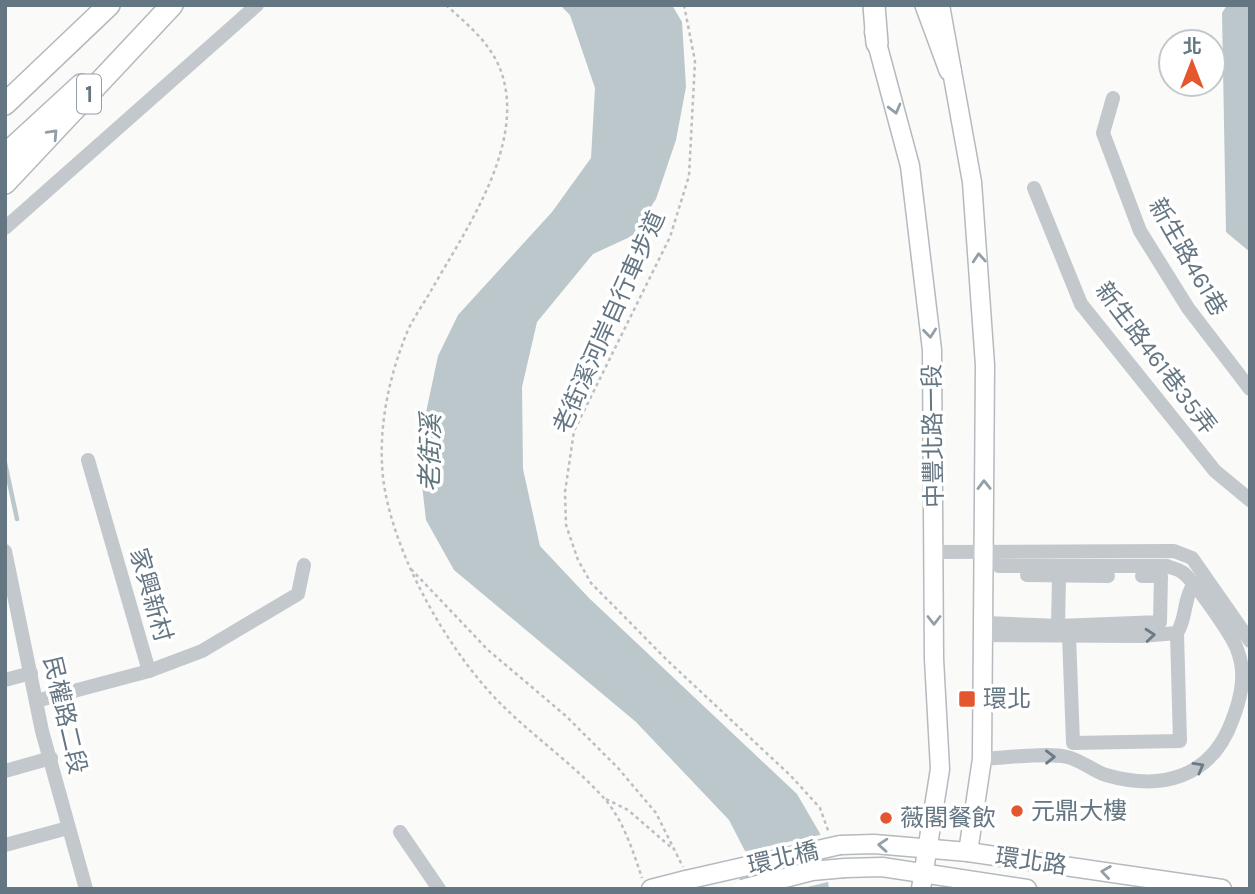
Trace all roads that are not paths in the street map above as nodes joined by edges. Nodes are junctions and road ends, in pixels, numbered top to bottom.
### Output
1 (109, 5) edge
2 (169, 5) edge
3 (257, 5) edge
4 (864, 5) edge
5 (874, 5) edge
6 (926, 5) edge
7 (940, 5) edge
8 (877, 43) junction
9 (950, 70) junction
10 (5, 92) edge
11 (1113, 98) dead end
12 (5, 104) edge
13 (5, 155) edge
14 (5, 183) edge
15 (1034, 188) dead end
16 (5, 228) edge
17 (1250, 389) edge
18 (88, 460) dead end
19 (1250, 500) edge
20 (5, 551) edge
21 (934, 552) junction
22 (985, 553) junction
23 (304, 565) dead end
24 (1025, 567) junction
25 (1059, 577) junction
26 (1193, 585) junction
27 (984, 629) junction
28 (1064, 630) junction
29 (1177, 633) junction
30 (1250, 641) edge
31 (149, 671) junction
32 (31, 673) junction
33 (5, 680) edge
34 (36, 701) junction
35 (51, 758) junction
36 (982, 758) junction
37 (5, 771) edge
38 (68, 828) junction
39 (400, 832) dead end
40 (5, 845) edge
41 (836, 845) joint
42 (926, 848) junction
43 (968, 852) junction
44 (845, 868) joint
45 (922, 881) edge
46 (86, 889) edge
47 (439, 889) edge
48 (649, 889) edge
49 (743, 889) edge
50 (1027, 889) edge
51 (1222, 889) edge

1 - 10 highway, 1
1 - 12 highway, 1
2 - 13 highway, 1
14 -> 2 highway, 1
3 - 16 street
4 - 8 main road, 中豐北路一段
5 - 8 highway
6 - 9 highway
7 - 9 main road, 中豐北路一段
8 -> 21 main road, 中豐北路一段
22 -> 9 main road, 中豐北路一段
11 - 17 street, 新生路461巷
15 - 19 street, 新生路461巷35弄
18 - 31 street, 家興新村
20 - 32 street, 民權路二段
21 - 22 street
21 -> 42 main road, 中豐北路一段
22 - 24 street
22 - 27 main road, 中豐北路一段
22 - 30 street
23 - 31 street
24 - 25 street
24 - 26 street
25 - 28 street
25 - 28 street
26 - 29 street
36 -> 26 street
27 - 28 street
27 - 36 main road, 中豐北路一段
28 -> 29 street
28 - 29 street
31 - 34 street, 家興新村
32 - 33 street
32 - 34 street, 民權路二段
34 - 35 street, 民權路二段
35 - 37 street
35 - 38 street, 民權路二段
36 - 43 main road, 中豐北路一段
38 - 40 street
38 - 46 street, 民權路二段
39 - 47 street
42 -> 41 main road, 環北路
41 - 48 main road, 環北橋, bridge
42 - 43 main road, 環北路
42 - 45 main road, 中豐北路一段
43 - 45 main road
51 -> 43 main road, 環北路
44 - 45 main road, 環北路
44 - 49 main road, 環北橋, bridge
45 - 50 main road, 環北路

